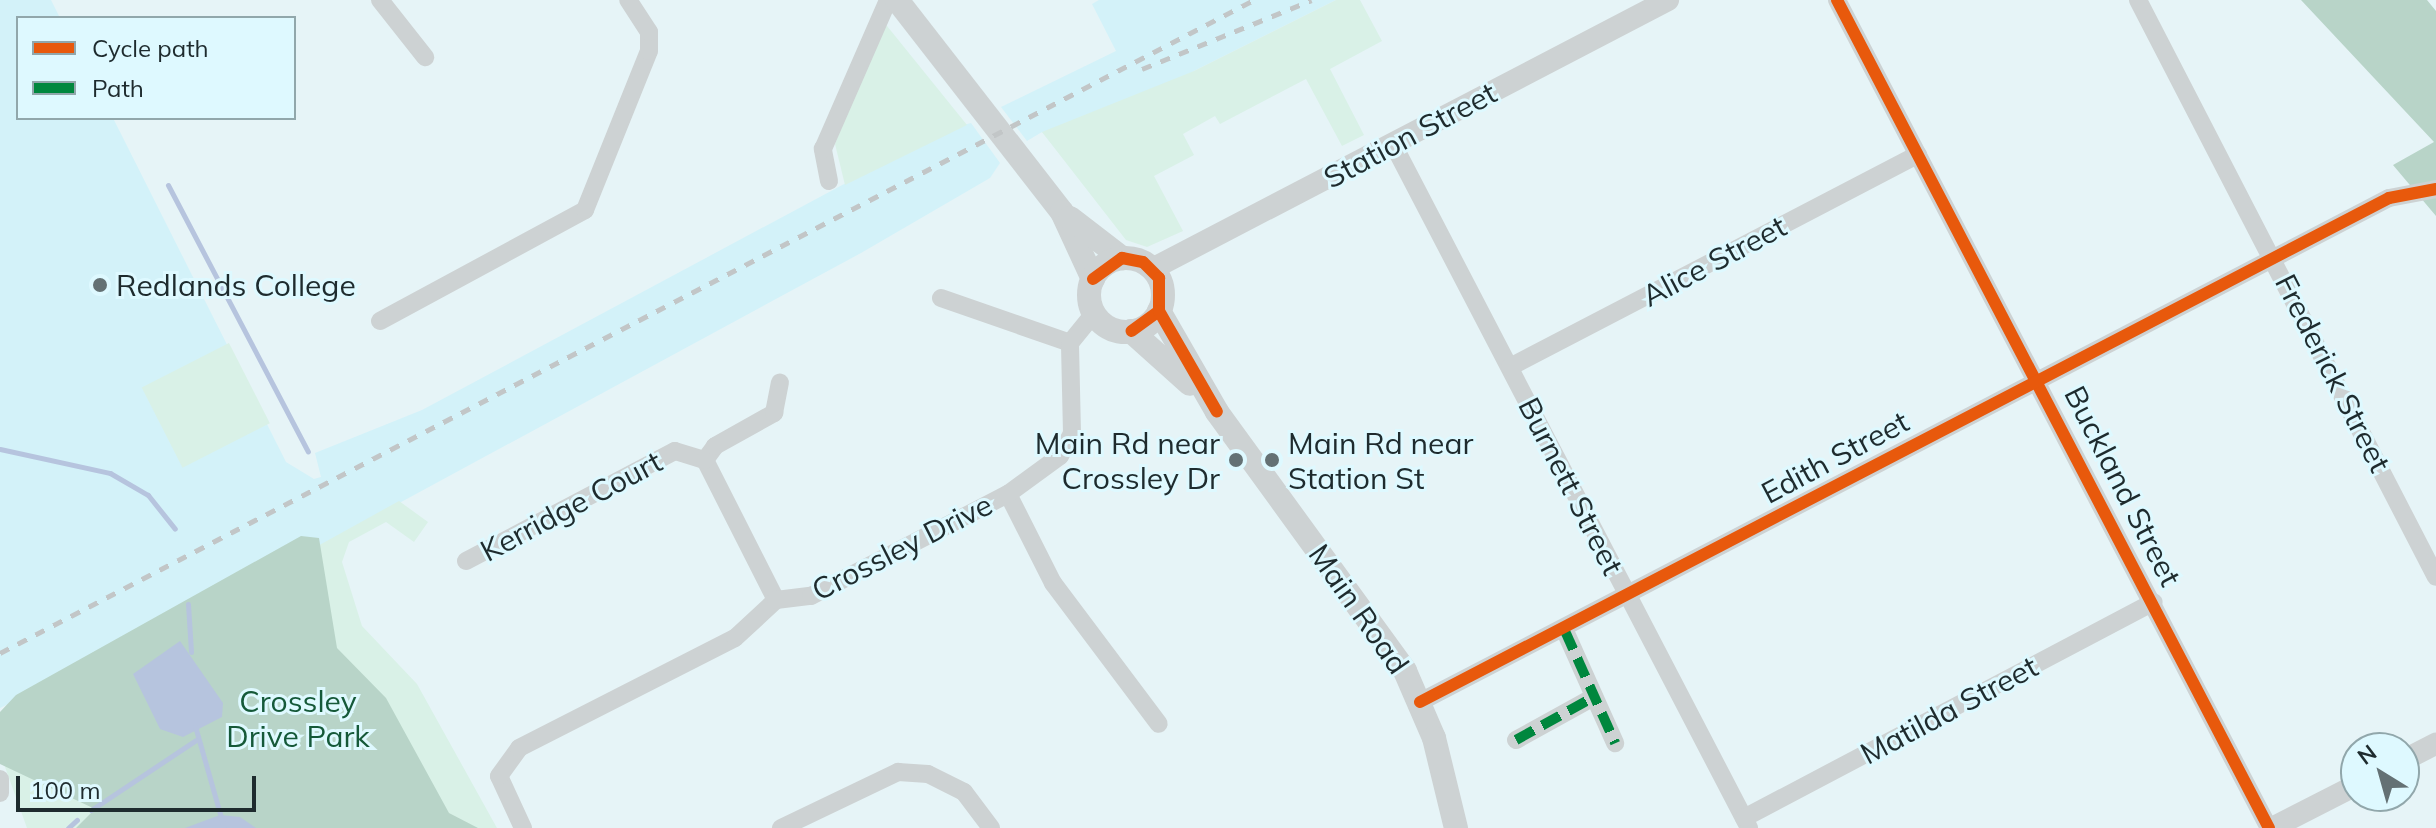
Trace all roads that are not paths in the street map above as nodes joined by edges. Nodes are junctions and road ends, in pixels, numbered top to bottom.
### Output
1 (380, 0) edge
2 (628, 0) edge
3 (888, 0) edge
4 (897, 0) edge
5 (1668, 0) edge
6 (1837, 0) edge
7 (2138, 0) edge
8 (425, 57) dead end
9 (1393, 144) junction
10 (1918, 155) junction
11 (829, 181) dead end
12 (2436, 189) edge
13 (1062, 212) junction
14 (1122, 258) junction
15 (2276, 259) junction
16 (1152, 269) junction
17 (1093, 279) junction
18 (941, 298) dead end
19 (1159, 311) junction
20 (1094, 313) junction
21 (380, 321) dead end
22 (1131, 331) junction
23 (1070, 343) junction
24 (1510, 367) junction
25 (2038, 378) junction
26 (780, 383) dead end
27 (1217, 412) junction
28 (705, 460) junction
29 (1008, 494) junction
30 (466, 561) dead end
31 (2436, 577) edge
32 (1628, 597) junction
33 (776, 600) junction
34 (2153, 602) junction
35 (1565, 631) junction
36 (1594, 697) junction
37 (1420, 702) junction
38 (1159, 724) dead end
39 (1516, 740) dead end
40 (1615, 743) dead end
41 (0, 779) edge
42 (0, 793) edge
43 (2340, 793) edge
44 (1746, 823) edge
45 (523, 828) edge
46 (781, 828) edge
47 (991, 828) edge
48 (1456, 828) edge
49 (2270, 828) edge

1 - 8 street
2 - 21 street
3 - 11 street
4 - 13 main road
5 - 9 street, Station Street
6 - 10 street, Buckland Street
7 - 15 street, Frederick Street
9 - 16 street, Station Street
9 - 24 street, Burnett Street
10 - 24 street, Alice Street
10 - 25 street, Buckland Street
12 - 15 street, Edith Street
13 - 14 main road
13 - 17 main road
14 - 16 main road
14 - 17 main road
15 - 25 street, Edith Street
15 - 31 street, Frederick Street
16 - 19 main road, Main Road
17 - 20 main road
18 - 23 street
19 - 22 main road
19 - 27 main road, Main Road
20 - 22 main road, Main Road
20 - 23 street
22 - 27 main road, Main Road
23 - 29 street, Crossley Drive
24 - 32 street, Burnett Street
25 - 32 street, Edith Street
25 - 34 street, Buckland Street
26 - 28 street, Kerridge Court
27 - 37 main road, Main Road
28 - 30 street, Kerridge Court
28 - 33 street
29 - 33 street, Crossley Drive
29 - 38 street
32 - 35 street, Edith Street
32 - 44 street, Burnett Street
33 - 45 street, Crossley Drive
34 - 44 street, Matilda Street
34 - 49 street, Buckland Street
35 - 36 street
35 - 37 street, Edith Street
36 - 39 street
36 - 40 street
37 - 48 main road, Main Road
41 - 42 street
43 - 49 street
46 - 47 street

